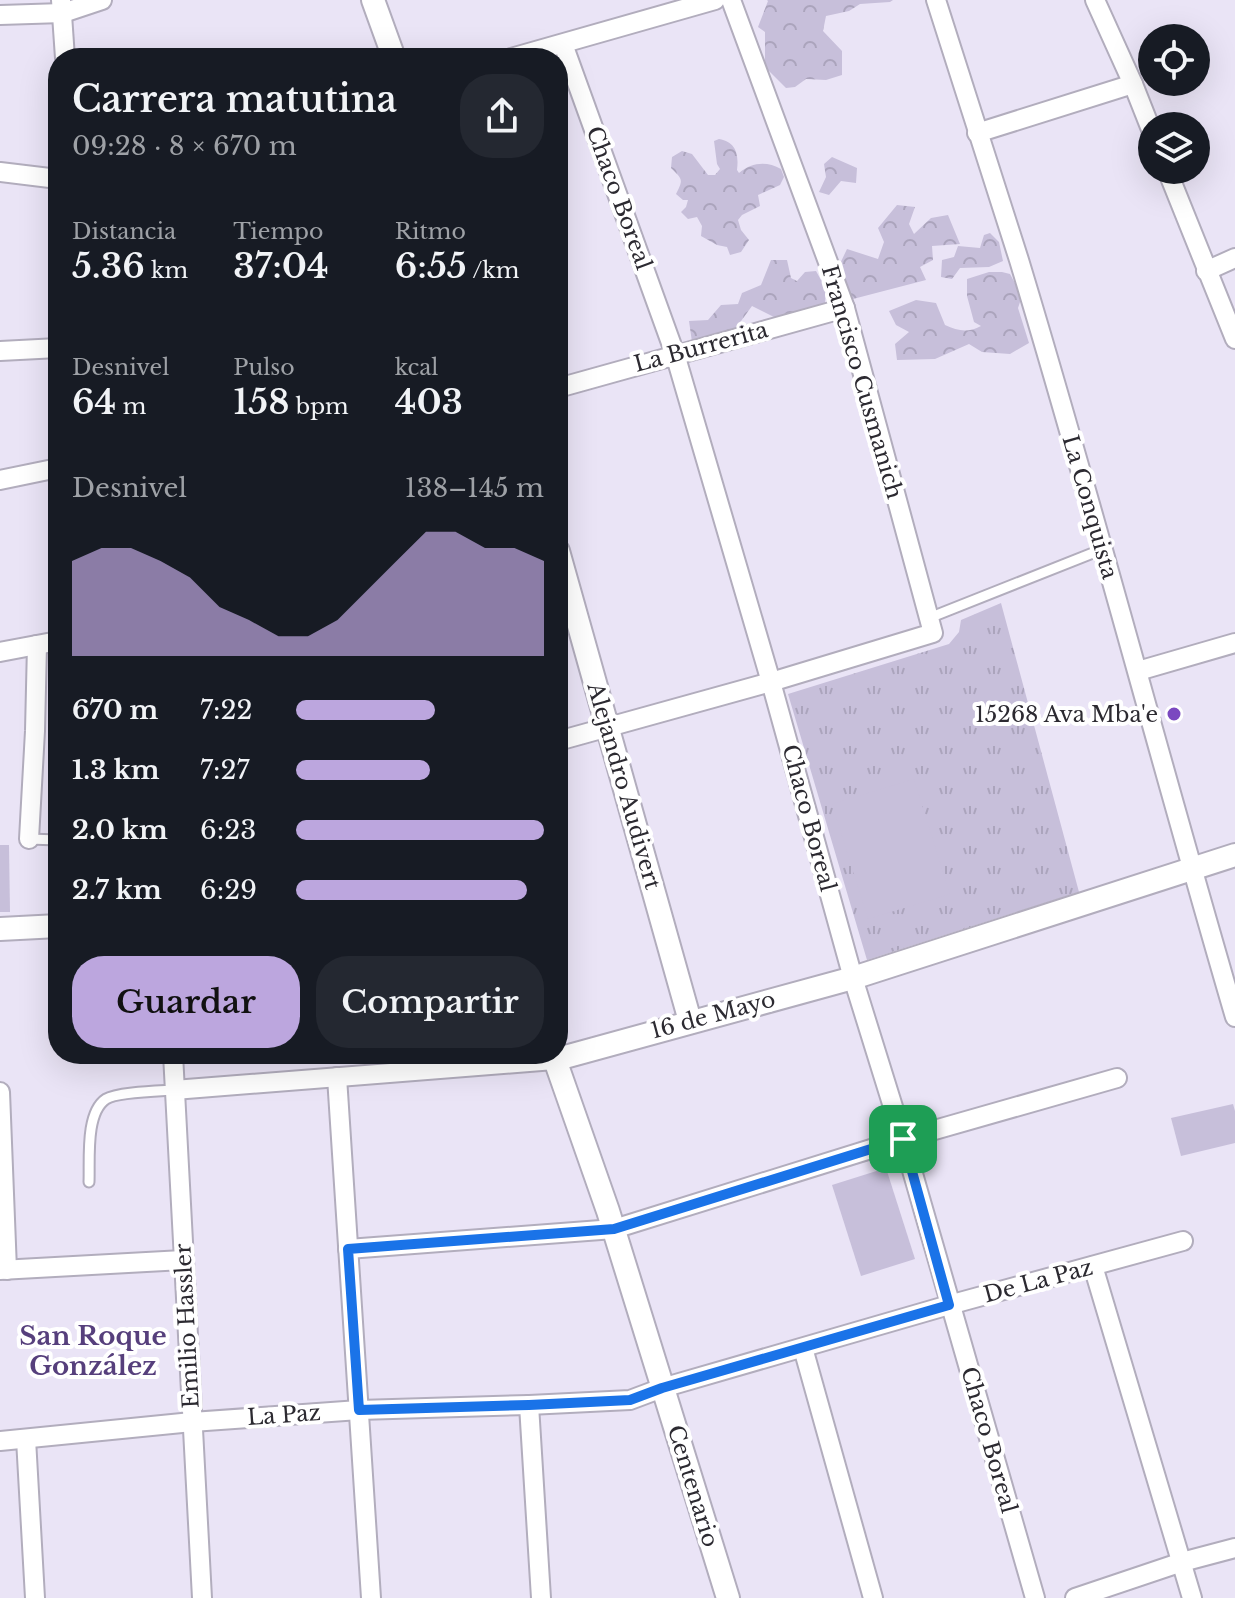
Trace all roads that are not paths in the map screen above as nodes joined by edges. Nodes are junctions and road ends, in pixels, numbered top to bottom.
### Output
1 (102, 0) edge
2 (373, 0) edge
3 (715, 0) edge
4 (731, 0) edge
5 (936, 0) edge
6 (1095, 0) edge
7 (62, 6) edge
8 (0, 15) edge
9 (563, 44) junction
10 (64, 48) edge
11 (390, 48) edge
12 (548, 48) edge
13 (564, 48) edge
14 (568, 58) edge
15 (1133, 84) junction
16 (1144, 112) edge
17 (977, 133) junction
18 (0, 172) edge
19 (48, 178) edge
20 (1172, 184) edge
21 (1235, 258) edge
22 (1206, 271) junction
23 (845, 308) junction
24 (1235, 339) edge
25 (48, 349) edge
26 (0, 351) edge
27 (675, 354) junction
28 (568, 385) edge
29 (48, 470) edge
30 (0, 480) edge
31 (1103, 549) junction
32 (568, 587) edge
33 (931, 625) junction
34 (48, 643) edge
35 (1235, 643) edge
36 (37, 645) junction
37 (0, 652) edge
38 (1138, 671) junction
39 (771, 682) junction
40 (607, 727) junction
41 (568, 738) edge
42 (29, 839) joint
43 (48, 840) edge
44 (1235, 855) edge
45 (1192, 870) junction
46 (48, 927) edge
47 (0, 929) edge
48 (853, 978) junction
49 (1235, 1017) edge
50 (690, 1021) junction
51 (568, 1053) edge
52 (173, 1064) edge
53 (477, 1064) edge
54 (555, 1064) edge
55 (337, 1077) junction
56 (1117, 1078) dead end
57 (174, 1090) junction
58 (0, 1092) edge
59 (903, 1139) junction
60 (89, 1182) dead end
61 (614, 1229) junction
62 (1183, 1241) dead end
63 (348, 1249) junction
64 (183, 1260) junction
65 (1093, 1266) junction
66 (4, 1270) edge
67 (949, 1305) junction
68 (803, 1348) junction
69 (662, 1388) junction
70 (529, 1405) junction
71 (359, 1410) junction
72 (192, 1422) junction
73 (26, 1439) junction
74 (0, 1441) edge
75 (1235, 1548) edge
76 (1182, 1562) junction
77 (722, 1597) edge
78 (35, 1598) edge
79 (202, 1598) edge
80 (371, 1598) edge
81 (541, 1598) edge
82 (873, 1598) edge
83 (1035, 1598) edge
84 (1075, 1598) edge
85 (1192, 1598) edge

1 - 7 street
2 - 11 street
3 - 9 street
4 - 23 street, Francisco Cusmanich
5 - 17 street, La Conquista
6 - 15 street
7 - 8 street
7 - 10 street
9 - 12 street
9 - 13 street, Chaco Boreal
14 - 27 street, Chaco Boreal
15 - 16 street
15 - 17 street
17 - 31 street, La Conquista
18 - 19 street
20 - 22 street
21 - 22 street
22 - 24 street
23 - 27 street, La Burrerita
23 - 33 street, Francisco Cusmanich
25 - 26 street
27 - 28 street, La Burrerita
27 - 39 street, Chaco Boreal
29 - 30 street
31 - 33 lane
31 - 38 street, La Conquista
32 - 40 street, Alejandro Audivert
33 - 39 street
34 - 36 street
35 - 38 street
36 - 37 street
36 - 42 street
38 - 45 street, La Conquista
39 - 40 street
39 - 48 street, Chaco Boreal
40 - 41 street
40 - 50 street, Alejandro Audivert
42 - 43 lane
44 - 45 street, 16 de Mayo
45 - 48 street, 16 de Mayo
45 - 49 street, La Conquista
46 - 47 street
48 - 50 street, 16 de Mayo
48 - 59 street, Chaco Boreal
50 - 51 street, 16 de Mayo
52 - 57 street, Emilio Hassler
53 - 55 street, 16 de Mayo
54 - 61 street, Centenario
55 - 57 street, 16 de Mayo
55 - 63 street
56 - 59 street
57 - 60 lane
57 - 64 street, Emilio Hassler
58 - 66 street
59 - 61 street
59 - 67 street, Chaco Boreal
61 - 63 street
61 - 69 street, Centenario
62 - 65 street, De La Paz
63 - 71 street
64 - 66 street
64 - 72 street, Emilio Hassler
65 - 67 street, De La Paz
65 - 76 street
67 - 68 street, De La Paz
67 - 83 street, Chaco Boreal
68 - 69 street, De La Paz
68 - 82 street
69 - 70 street, La Paz
69 - 77 street, Centenario
70 - 71 street, La Paz
70 - 81 street
71 - 72 street, La Paz
71 - 80 street
72 - 73 street, La Paz
72 - 79 street, Emilio Hassler
73 - 74 street, La Paz
73 - 78 street
75 - 76 street
76 - 84 street
76 - 85 street

